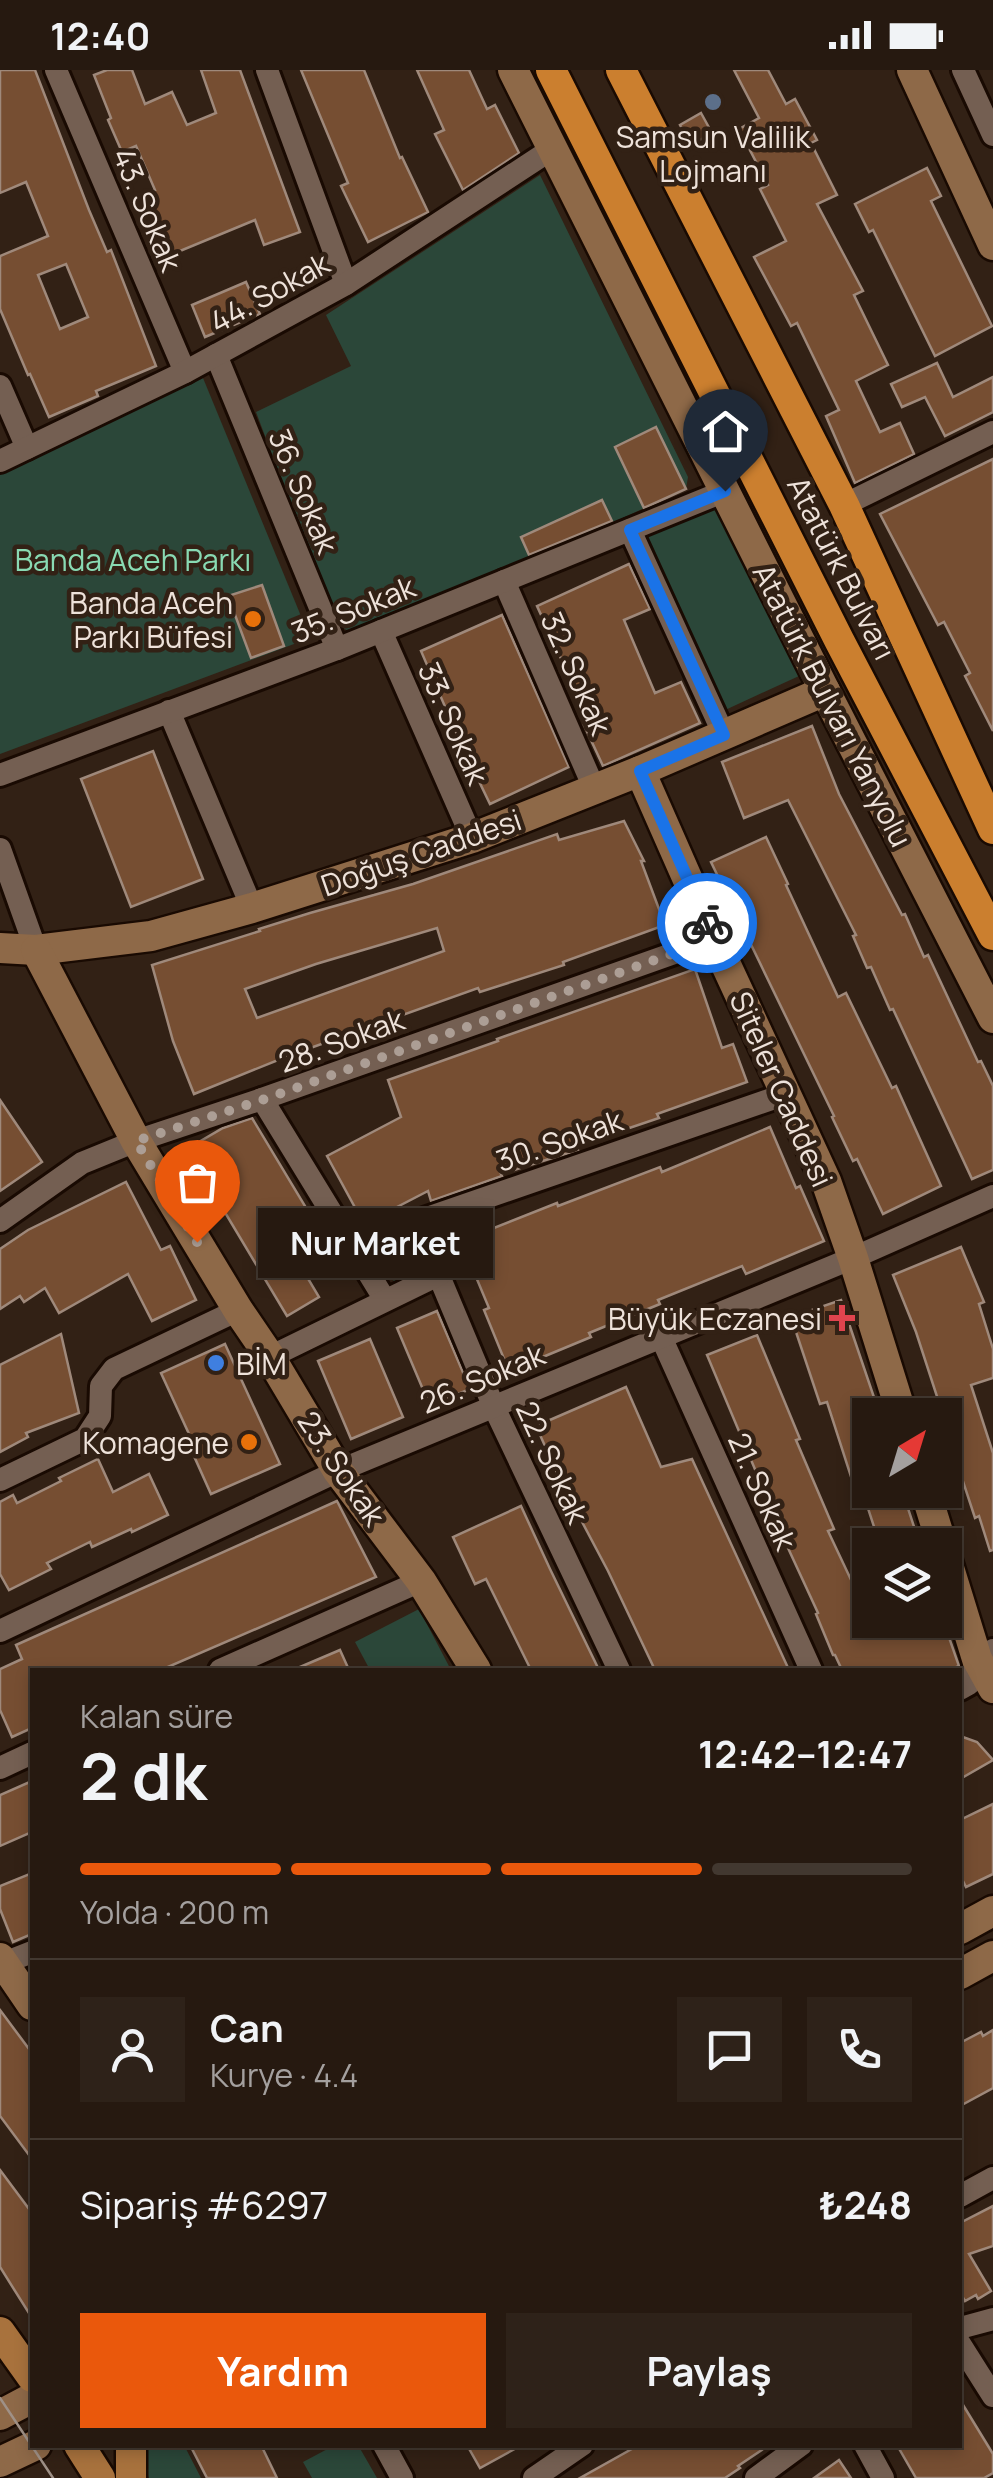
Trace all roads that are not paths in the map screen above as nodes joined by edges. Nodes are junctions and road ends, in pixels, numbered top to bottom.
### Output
1 (56, 70) edge
2 (267, 70) edge
3 (513, 70) edge
4 (550, 70) edge
5 (621, 70) edge
6 (912, 70) edge
7 (963, 70) edge
8 (993, 135) edge
9 (552, 150) junction
10 (993, 246) edge
11 (346, 284) junction
12 (216, 356) junction
13 (186, 372) junction
14 (0, 386) edge
15 (993, 432) edge
16 (27, 448) junction
17 (0, 461) edge
18 (725, 491) junction
19 (844, 505) junction
20 (630, 530) junction
21 (504, 581) junction
22 (380, 631) junction
23 (337, 649) junction
24 (825, 691) junction
25 (169, 711) junction
26 (724, 735) junction
27 (640, 771) junction
28 (0, 776) edge
29 (594, 788) junction
30 (993, 829) edge
31 (472, 838) junction
32 (0, 849) edge
33 (252, 908) junction
34 (993, 935) edge
35 (714, 939) junction
36 (0, 948) edge
37 (36, 950) junction
38 (993, 1018) edge
39 (786, 1094) junction
40 (262, 1100) junction
41 (136, 1141) junction
42 (993, 1196) edge
43 (0, 1221) edge
44 (416, 1221) junction
45 (352, 1244) junction
46 (853, 1258) junction
47 (440, 1274) junction
48 (385, 1300) junction
49 (238, 1310) junction
50 (661, 1337) junction
51 (270, 1356) junction
52 (897, 1398) edge
53 (493, 1405) junction
54 (338, 1470) junction
55 (0, 1480) edge
56 (421, 1581) junction
57 (962, 1597) edge
58 (0, 1631) edge
59 (985, 1654) edge
60 (225, 1668) edge
61 (475, 1668) edge
62 (618, 1668) edge
63 (811, 1668) edge
64 (962, 1688) edge
65 (993, 1688) edge
66 (30, 1754) edge
67 (0, 1768) edge
68 (993, 1911) edge
69 (962, 1927) edge
70 (30, 1953) edge
71 (993, 1956) edge
72 (2, 1960) edge
73 (962, 1973) edge
74 (30, 2002) edge
75 (993, 2178) edge
76 (962, 2195) edge
77 (993, 2319) edge
78 (962, 2327) edge
79 (0, 2330) edge
80 (30, 2345) edge
81 (962, 2347) edge
82 (30, 2374) edge
83 (993, 2396) edge
84 (30, 2399) edge
85 (0, 2415) edge
86 (30, 2448) edge
87 (81, 2448) edge
88 (131, 2448) edge
89 (386, 2448) edge
90 (579, 2448) edge
91 (797, 2448) edge
92 (867, 2448) edge
93 (0, 2462) edge
94 (559, 2471) edge
95 (100, 2478) edge
96 (131, 2478) edge
97 (402, 2478) edge
98 (534, 2478) edge
99 (756, 2478) edge
100 (883, 2478) edge

1 - 13 street, 43. Sokak
2 - 11 street
3 - 9 main road, Atatürk Bulvarı Yanyolu
4 - 34 highway, Atatürk Bulvarı
5 - 19 highway, Atatürk Bulvarı
6 - 10 main road
7 - 8 street
9 - 11 street, 44. Sokak
9 - 18 main road, Atatürk Bulvarı Yanyolu
11 - 12 street, 44. Sokak
12 - 13 street, 44. Sokak
12 - 23 street, 36. Sokak
13 - 16 street, 44. Sokak
14 - 16 street
15 - 19 street
16 - 17 street, 44. Sokak
18 - 20 street, 35. Sokak
18 - 24 main road, Atatürk Bulvarı Yanyolu
19 - 30 highway, Atatürk Bulvarı
20 - 21 street, 35. Sokak
20 - 26 street
21 - 22 street, 35. Sokak
21 - 29 street, 32. Sokak
22 - 23 street, 35. Sokak
22 - 31 street, 33. Sokak
23 - 25 street, 35. Sokak
24 - 26 main road, Doğuş Caddesi
24 - 38 main road, Atatürk Bulvarı Yanyolu
25 - 28 street, 35. Sokak
25 - 33 street
26 - 27 main road, Doğuş Caddesi
27 - 29 main road, Doğuş Caddesi
27 - 35 main road, Siteler Caddesi
29 - 31 main road, Doğuş Caddesi
31 - 33 main road, Doğuş Caddesi
32 - 37 street
33 - 37 main road, Doğuş Caddesi
35 - 39 main road, Siteler Caddesi
35 - 40 street, 28. Sokak
36 - 37 main road, Doğuş Caddesi
37 - 41 main road, 23. Sokak
39 - 44 street, 30. Sokak
39 - 46 main road, Siteler Caddesi
40 - 41 street, 28. Sokak
40 - 45 street
41 - 43 street, 28. Sokak
41 - 49 main road, 23. Sokak
42 - 46 street, 26. Sokak
44 - 45 street, 30. Sokak
44 - 47 street, 22. Sokak
45 - 48 street
46 - 50 street, 26. Sokak
46 - 52 main road, Siteler Caddesi
47 - 48 street
47 - 53 street, 22. Sokak
48 - 51 street
49 - 51 main road, 23. Sokak
49 - 55 street
50 - 53 street, 26. Sokak
50 - 63 street, 21. Sokak
51 - 54 main road, 23. Sokak
53 - 54 street, 26. Sokak
53 - 62 street, 22. Sokak
54 - 56 main road, 23. Sokak
54 - 58 street, 26. Sokak
56 - 60 street
56 - 61 main road, 23. Sokak
57 - 59 main road
59 - 64 street
59 - 65 main road
66 - 67 street
68 - 69 main road
70 - 72 street
71 - 73 main road
72 - 74 main road
75 - 76 street
77 - 78 street
79 - 80 main road
79 - 82 main road
81 - 83 street
84 - 85 main road
86 - 93 main road
87 - 95 main road
88 - 96 main road
89 - 97 street
90 - 94 street
91 - 99 street
92 - 100 street
94 - 98 street

